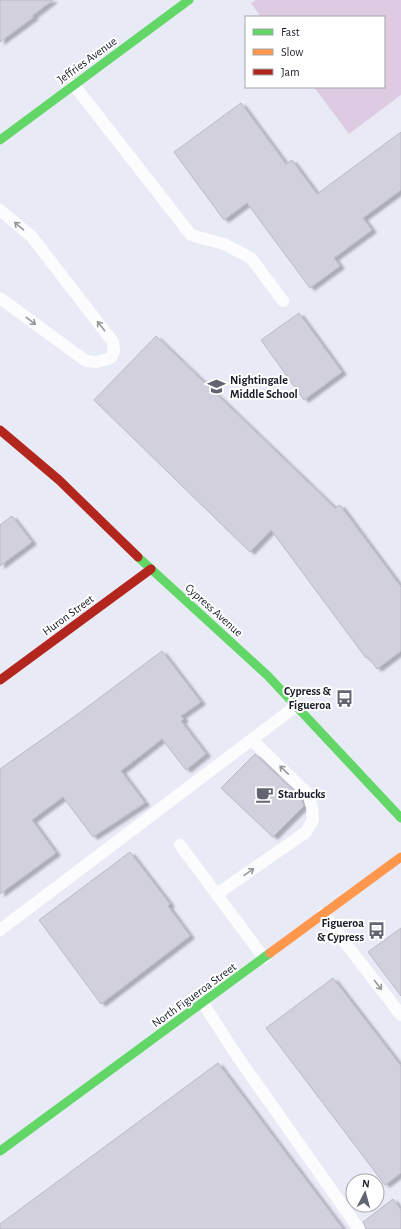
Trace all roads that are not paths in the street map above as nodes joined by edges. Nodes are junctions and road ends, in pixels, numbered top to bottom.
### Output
1 (189, 0) edge
2 (74, 85) junction
3 (0, 140) edge
4 (0, 210) edge
5 (0, 298) edge
6 (283, 301) dead end
7 (0, 430) edge
8 (151, 569) junction
9 (0, 680) edge
10 (296, 706) junction
11 (252, 740) junction
12 (401, 818) edge
13 (180, 845) dead end
14 (401, 857) edge
15 (217, 894) junction
16 (323, 914) junction
17 (0, 930) edge
18 (264, 958) junction
19 (203, 1003) junction
20 (401, 1015) edge
21 (0, 1151) edge
22 (359, 1229) edge

1 - 2 street, Jeffries Avenue
2 - 3 street, Jeffries Avenue
2 - 6 lane
5 -> 4 lane
7 - 8 street, Cypress Avenue
8 - 9 street, Huron Street
8 - 10 street, Cypress Avenue
10 - 11 lane
10 - 12 street, Cypress Avenue
15 -> 11 lane
11 - 17 lane
13 - 15 lane
14 - 16 street, North Figueroa Street
15 - 18 lane
16 - 18 street, North Figueroa Street
16 -> 20 lane
18 - 19 street, North Figueroa Street
19 - 21 street, North Figueroa Street
19 - 22 lane

